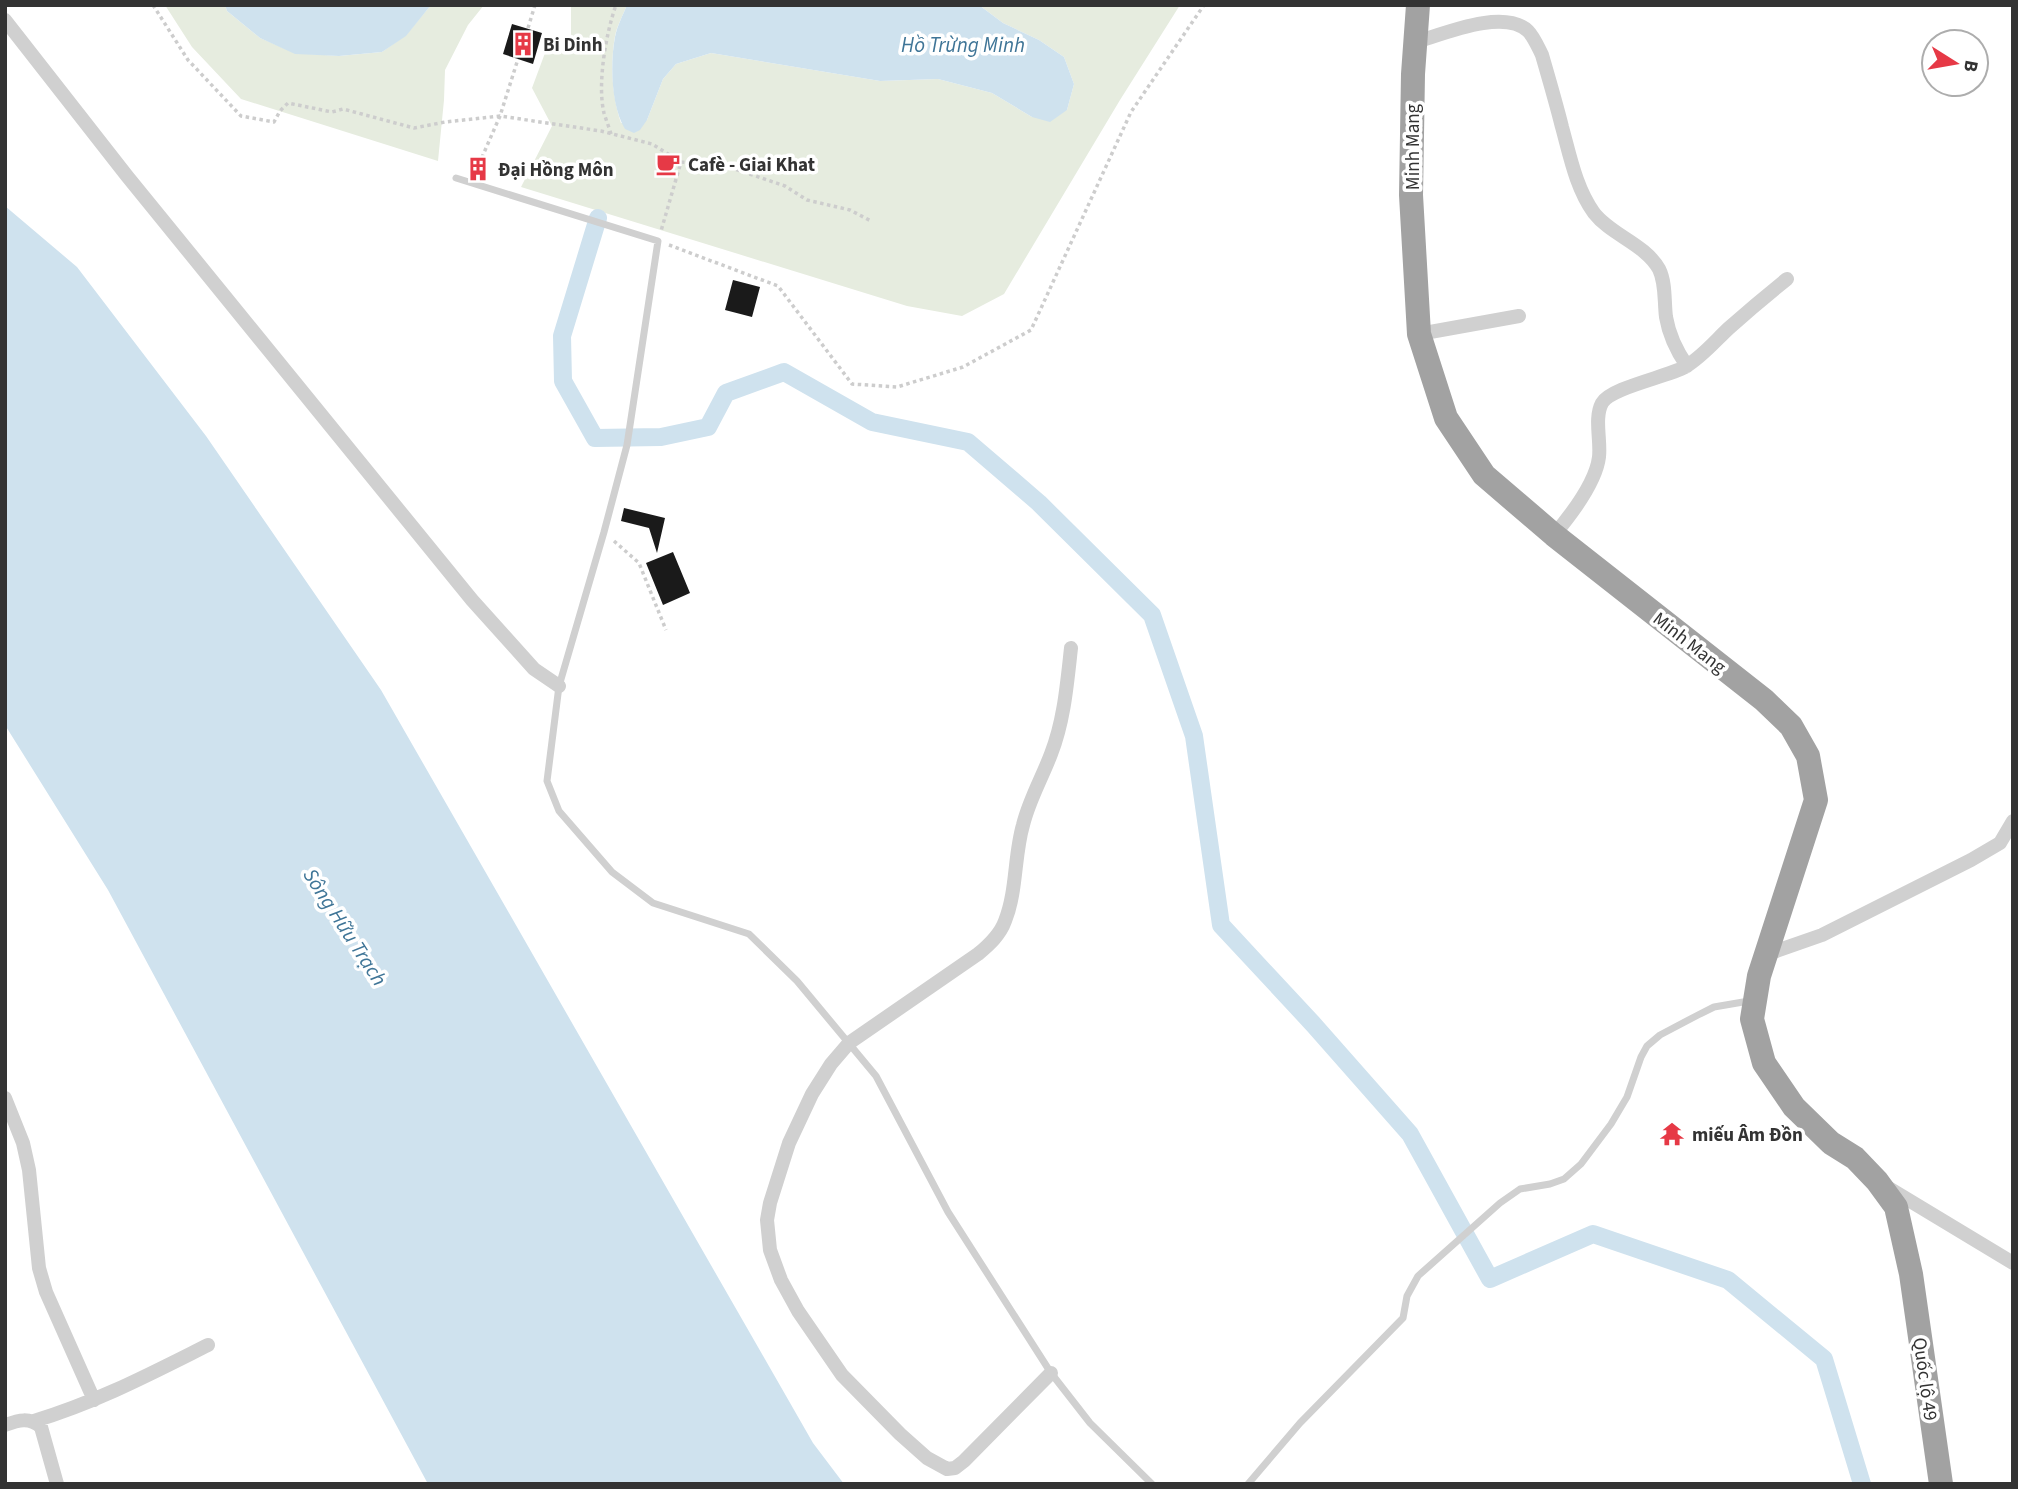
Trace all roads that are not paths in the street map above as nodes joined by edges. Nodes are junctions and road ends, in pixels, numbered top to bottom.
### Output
1 (1418, 5) edge
2 (5, 20) edge
3 (1416, 42) junction
4 (456, 178) dead end
5 (1787, 278) dead end
6 (1519, 316) dead end
7 (1419, 334) junction
8 (1687, 366) junction
9 (1553, 535) junction
10 (1072, 648) dead end
11 (559, 686) junction
12 (2013, 821) edge
13 (1765, 955) junction
14 (1754, 1001) junction
15 (849, 1043) junction
16 (5, 1098) edge
17 (1877, 1181) junction
18 (2013, 1263) edge
19 (1911, 1274) joint
20 (208, 1345) dead end
21 (1051, 1373) junction
22 (94, 1400) junction
23 (34, 1421) junction
24 (5, 1424) edge
25 (57, 1484) edge
26 (1152, 1484) edge
27 (1248, 1484) edge
28 (1941, 1484) edge

1 - 3 highway, Minh Mang
2 - 11 street
3 - 7 highway, Minh Mang
3 - 8 street
4 - 11 lane
5 - 8 street
6 - 7 street
7 - 9 highway, Minh Mang
8 - 9 street
9 - 13 highway, Minh Mang
10 - 15 street
11 - 15 lane
12 - 13 street
13 - 14 highway, Minh Mang
14 - 17 highway, Minh Mang
14 - 27 lane
15 - 21 lane
15 - 21 street
16 - 22 street
17 - 18 street
17 - 19 highway, Minh Mang
19 - 28 highway, Quốc lộ 49
20 - 22 street
21 - 26 lane
22 - 23 street
23 - 24 street
23 - 25 street

